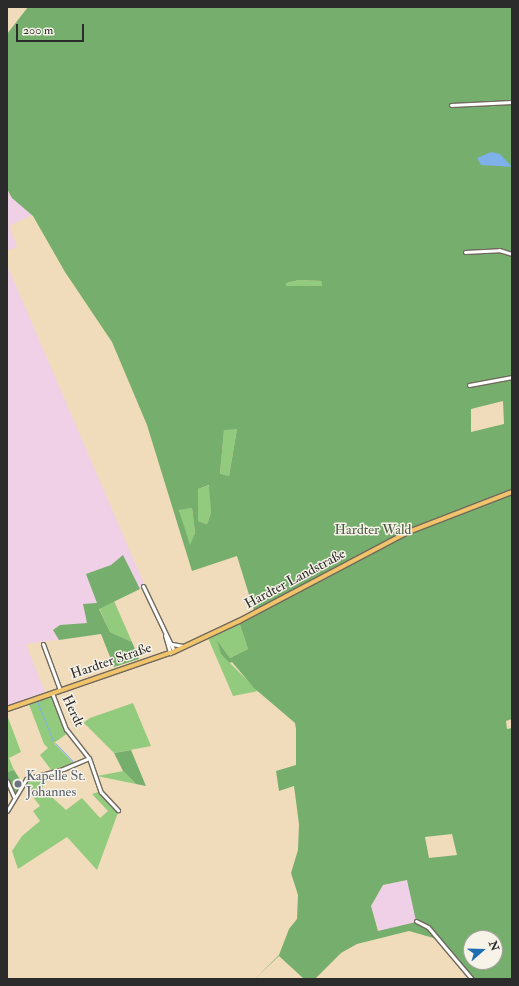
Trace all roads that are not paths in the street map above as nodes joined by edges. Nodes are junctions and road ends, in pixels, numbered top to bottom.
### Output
1 (512, 102) edge
2 (451, 105) dead end
3 (465, 252) dead end
4 (512, 254) edge
5 (512, 377) edge
6 (469, 385) dead end
7 (512, 492) edge
8 (143, 586) dead end
9 (163, 629) junction
10 (220, 630) joint
11 (43, 644) dead end
12 (172, 644) junction
13 (185, 647) junction
14 (172, 652) junction
15 (60, 690) junction
16 (52, 693) junction
17 (7, 709) edge
18 (89, 758) junction
19 (7, 781) edge
20 (14, 797) junction
21 (118, 810) dead end
22 (7, 811) edge
23 (416, 921) dead end
24 (472, 979) edge

1 - 2 street
3 - 4 street
5 - 6 street
7 - 10 main road, Hardter Landstraße
8 - 9 street
9 - 12 street
9 - 14 street
10 - 13 main road, Hardter Straße
11 - 15 street
12 - 13 street
12 - 14 street
13 - 14 main road, Hardter Straße
14 - 15 main road, Hardter Straße
15 - 16 main road, Hardter Straße
16 - 17 main road, Hardter Straße
16 - 18 street, Herdt
18 - 20 street
18 - 21 street, Herdt
19 - 20 street
20 - 22 street
23 - 24 street

